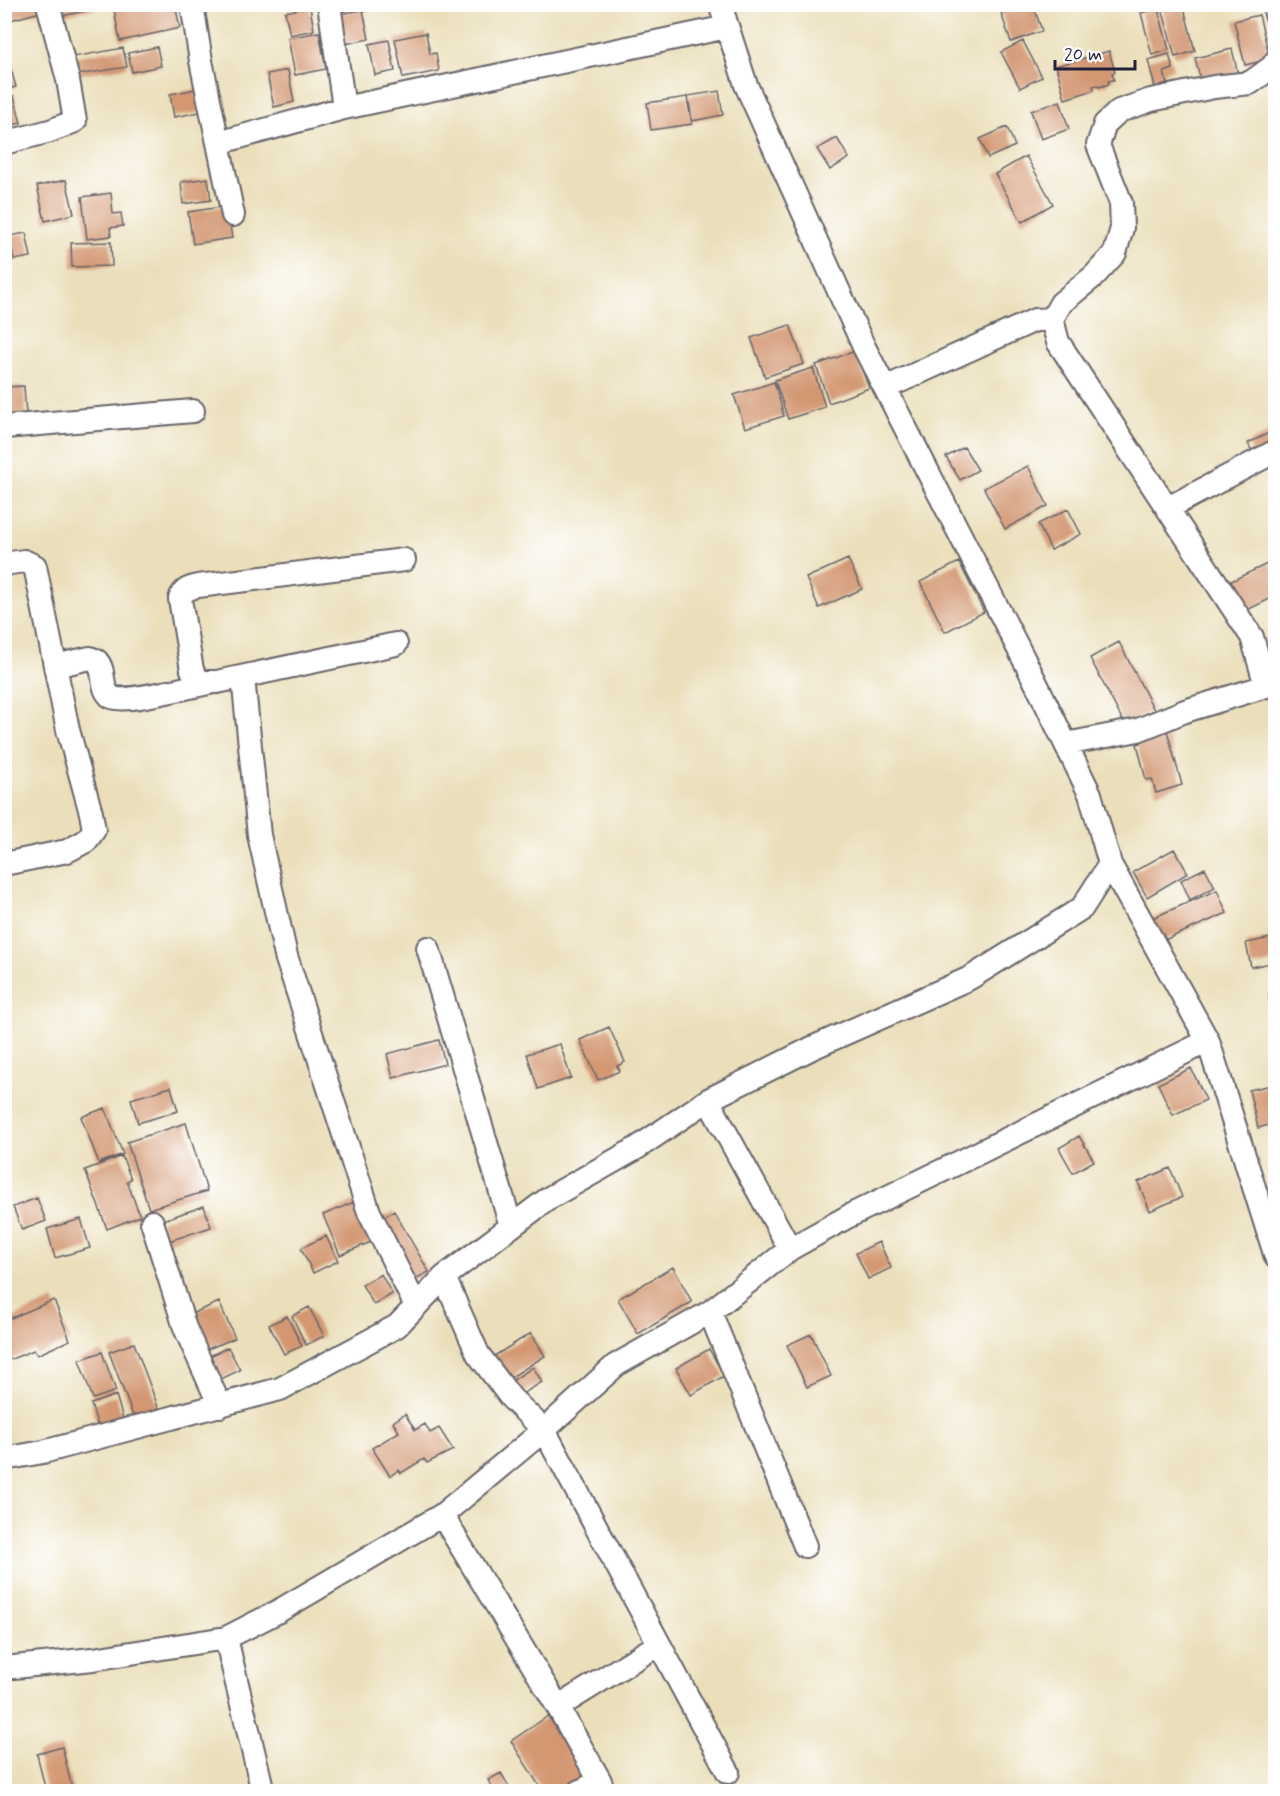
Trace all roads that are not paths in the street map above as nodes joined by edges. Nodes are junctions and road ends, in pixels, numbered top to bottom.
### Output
1 (48, 4) edge
2 (192, 4) edge
3 (329, 4) edge
4 (720, 4) edge
5 (1274, 4) edge
6 (1275, 14) edge
7 (727, 27) junction
8 (1275, 61) edge
9 (344, 108) junction
10 (4, 143) edge
11 (218, 143) junction
12 (233, 215) dead end
13 (1052, 319) junction
14 (885, 388) junction
15 (193, 411) dead end
16 (4, 427) edge
17 (1275, 450) edge
18 (1168, 508) junction
19 (404, 560) dead end
20 (4, 564) edge
21 (396, 644) dead end
22 (55, 666) junction
23 (243, 677) junction
24 (209, 683) junction
25 (1271, 684) edge
26 (1066, 744) junction
27 (4, 864) edge
28 (1110, 864) junction
29 (428, 948) dead end
30 (1208, 1041) junction
31 (708, 1100) junction
32 (152, 1222) dead end
33 (511, 1226) junction
34 (790, 1249) junction
35 (1275, 1257) edge
36 (444, 1277) junction
37 (416, 1306) junction
38 (710, 1312) junction
39 (220, 1406) junction
40 (544, 1430) junction
41 (4, 1459) edge
42 (442, 1515) junction
43 (805, 1546) dead end
44 (226, 1638) junction
45 (659, 1644) junction
46 (4, 1668) edge
47 (558, 1707) junction
48 (728, 1772) dead end
49 (602, 1786) edge
50 (263, 1791) edge
51 (579, 1791) edge

1 - 10 street
2 - 11 street
3 - 9 street
4 - 7 street
5 - 6 street
7 - 9 street
7 - 14 street
8 - 13 street
9 - 11 street
11 - 12 street
13 - 14 street
13 - 18 street
14 - 26 street
15 - 16 street
17 - 18 street
18 - 25 street
19 - 24 street
20 - 22 street
21 - 23 street
22 - 24 street
22 - 27 street
23 - 24 street
23 - 37 street
25 - 26 street
26 - 28 street
28 - 30 street
28 - 31 street
29 - 33 street
30 - 34 street
30 - 35 street
31 - 33 street
31 - 34 street
32 - 39 street
33 - 36 street
34 - 38 street
36 - 37 street
36 - 40 street
37 - 39 street
38 - 40 street
38 - 43 street
39 - 41 street
40 - 42 street
40 - 45 street
42 - 44 street
42 - 47 street
44 - 46 street
44 - 50 street
45 - 47 street
45 - 48 street
47 - 49 street
49 - 51 street

